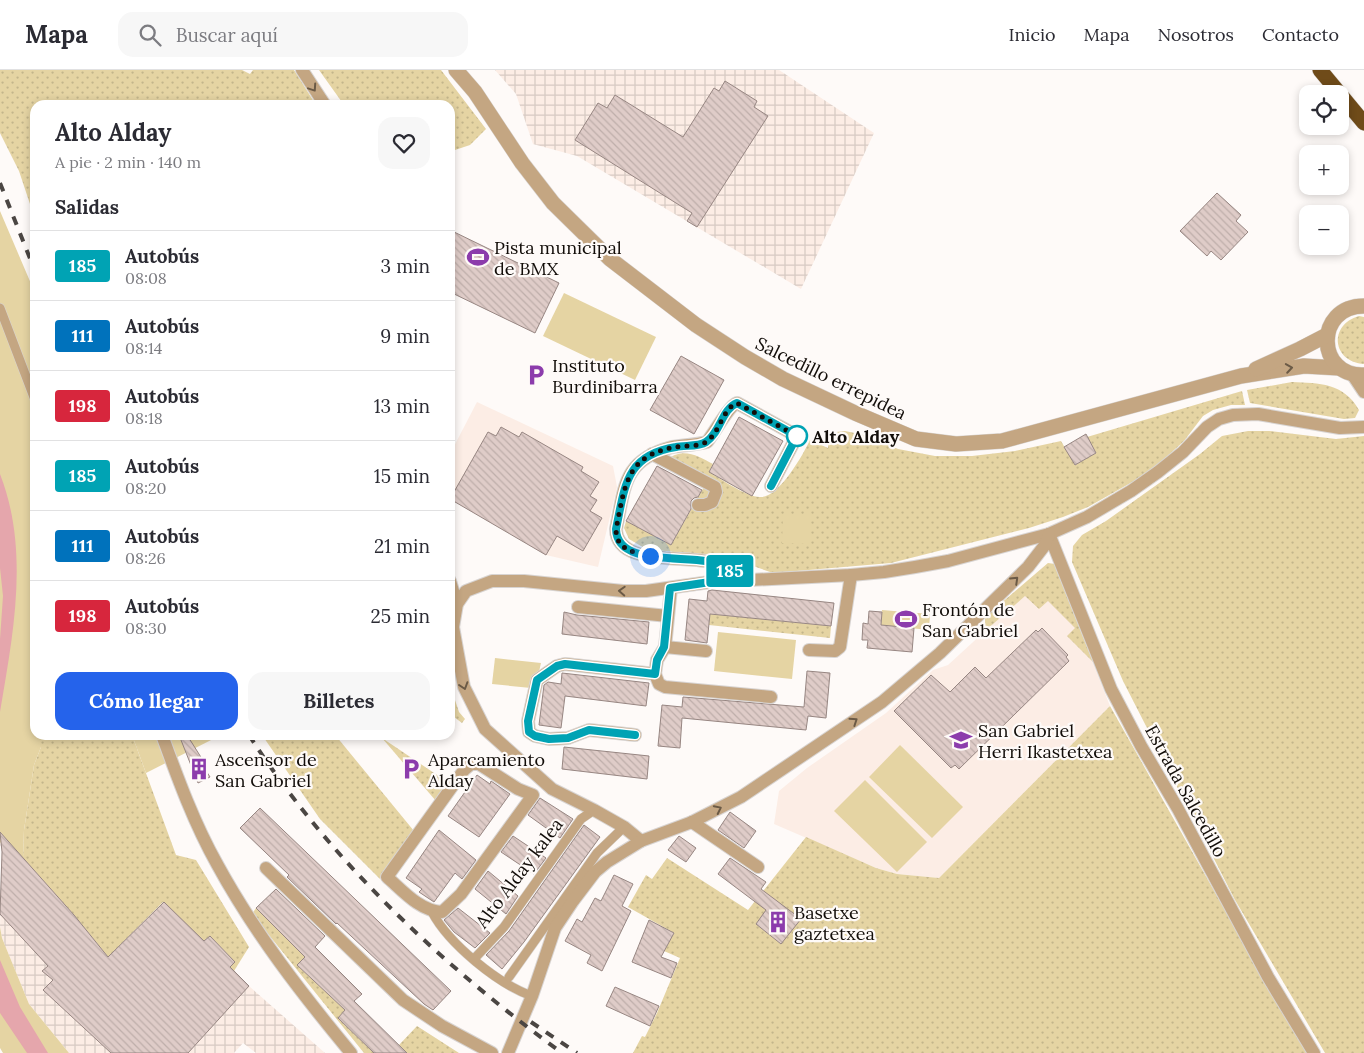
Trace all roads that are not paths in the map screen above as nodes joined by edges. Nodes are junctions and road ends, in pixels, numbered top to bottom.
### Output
1 (302, 70) edge
2 (456, 70) edge
3 (1320, 70) edge
4 (322, 100) edge
5 (1364, 123) edge
6 (1364, 306) edge
7 (0, 308) edge
8 (1327, 335) junction
9 (1352, 372) edge
10 (1241, 376) junction
11 (30, 387) edge
12 (1364, 392) edge
13 (1364, 427) edge
14 (652, 454) junction
15 (771, 486) dead end
16 (698, 506) dead end
17 (1049, 534) junction
18 (851, 575) junction
19 (735, 581) junction
20 (670, 588) junction
21 (455, 597) edge
22 (457, 604) junction
23 (578, 607) dead end
24 (455, 616) edge
25 (668, 616) junction
26 (455, 640) edge
27 (664, 647) junction
28 (809, 650) dead end
29 (706, 651) dead end
30 (655, 674) junction
31 (771, 698) dead end
32 (635, 735) dead end
33 (164, 740) edge
34 (552, 789) junction
35 (533, 795) junction
36 (594, 810) junction
37 (692, 822) junction
38 (624, 827) junction
39 (641, 842) junction
40 (758, 867) dead end
41 (266, 868) dead end
42 (432, 912) junction
43 (474, 959) junction
44 (509, 977) dead end
45 (532, 996) junction
46 (351, 1053) edge
47 (492, 1053) edge
48 (508, 1053) edge
49 (1314, 1053) edge

1 -> 4 street
2 - 10 street, Salcedillo errepidea
3 - 5 highway
6 - 8 street
7 - 11 street
8 - 9 street
8 - 10 street
10 -> 9 street
9 - 12 street
13 - 17 street
14 - 15 street
14 - 16 street
14 - 19 street
17 - 18 street
37 -> 17 street
17 - 49 street, Estrada Salcedillo
18 - 19 street
18 - 28 street
19 - 20 street
20 -> 22 street
20 - 25 street
21 - 22 street
22 -> 24 street, Alto Alday kalea
23 - 25 street
25 - 27 street
26 -> 34 street, Alto Alday kalea
27 - 29 street
27 - 30 street
30 - 31 street
30 - 32 street
33 - 46 street
34 - 35 street
34 - 36 street, Alto Alday kalea
35 - 42 street
35 - 42 street
36 - 38 street, Alto Alday kalea
36 - 43 street, Alto Alday kalea
37 - 39 street
37 - 40 street
38 - 39 street, Alto Alday kalea
38 - 44 street
39 - 45 street
41 - 47 street
42 - 43 street
43 - 45 street
45 - 48 street

